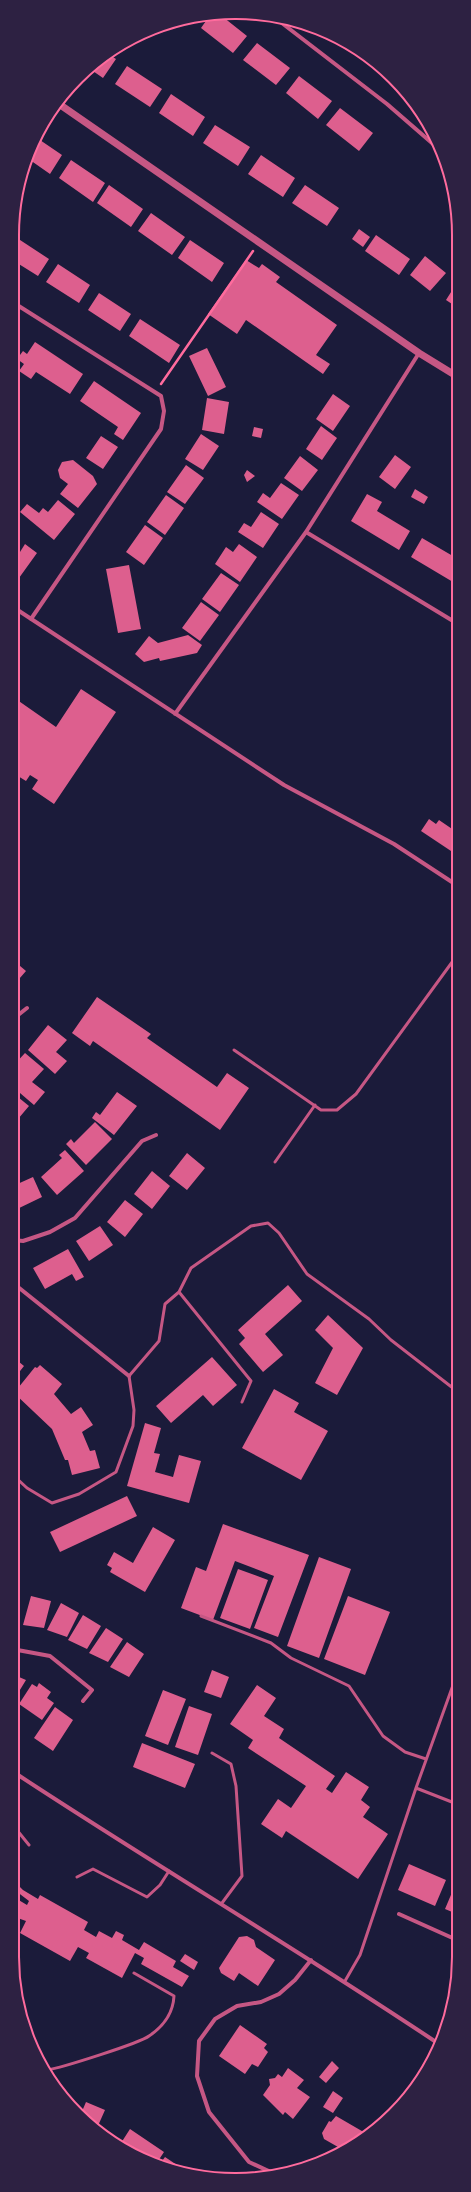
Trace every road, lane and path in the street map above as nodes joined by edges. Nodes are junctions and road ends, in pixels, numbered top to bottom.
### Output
1 (283, 24) edge
2 (62, 106) edge
3 (431, 142) edge
4 (254, 251) dead end
5 (20, 307) edge
6 (419, 353) junction
7 (452, 373) edge
8 (161, 384) dead end
9 (306, 532) junction
10 (19, 611) edge
11 (30, 619) junction
12 (452, 620) edge
13 (174, 714) junction
14 (452, 882) edge
15 (452, 962) edge
16 (27, 1008) dead end
17 (19, 1014) edge
18 (234, 1050) dead end
19 (314, 1105) junction
20 (156, 1135) dead end
21 (275, 1162) dead end
22 (19, 1241) edge
23 (19, 1288) edge
24 (179, 1292) junction
25 (129, 1376) junction
26 (452, 1387) edge
27 (242, 1402) dead end
28 (19, 1481) edge
29 (201, 1616) dead end
30 (19, 1650) edge
31 (452, 1688) edge
32 (83, 1701) dead end
33 (212, 1753) dead end
34 (426, 1759) junction
35 (19, 1776) edge
36 (416, 1788) junction
37 (452, 1802) edge
38 (19, 1833) edge
39 (29, 1845) dead end
40 (169, 1871) junction
41 (77, 1877) dead end
42 (222, 1903) junction
43 (399, 1914) dead end
44 (452, 1938) edge
45 (310, 1960) junction
46 (134, 1973) dead end
47 (345, 1981) junction
48 (435, 2041) edge
49 (51, 2070) edge
50 (267, 2171) edge

1 - 3 street
2 - 6 street
4 - 8 path
5 - 11 street
6 - 7 street
6 - 9 street
9 - 12 street
9 - 13 street
10 - 11 street
11 - 13 street
13 - 14 street
15 - 19 lane
16 - 17 street
18 - 19 lane
19 - 21 lane
20 - 22 street
23 - 25 street
24 - 25 lane
24 - 26 lane
24 - 27 lane
25 - 28 lane
29 - 34 lane
30 - 32 street
31 - 34 lane
33 - 42 lane
34 - 36 lane
35 - 40 street
36 - 37 lane
36 - 47 lane
38 - 39 lane
40 - 41 lane
40 - 42 street
42 - 45 street
43 - 44 street
45 - 47 street
45 - 50 street
46 - 49 lane
47 - 48 street

